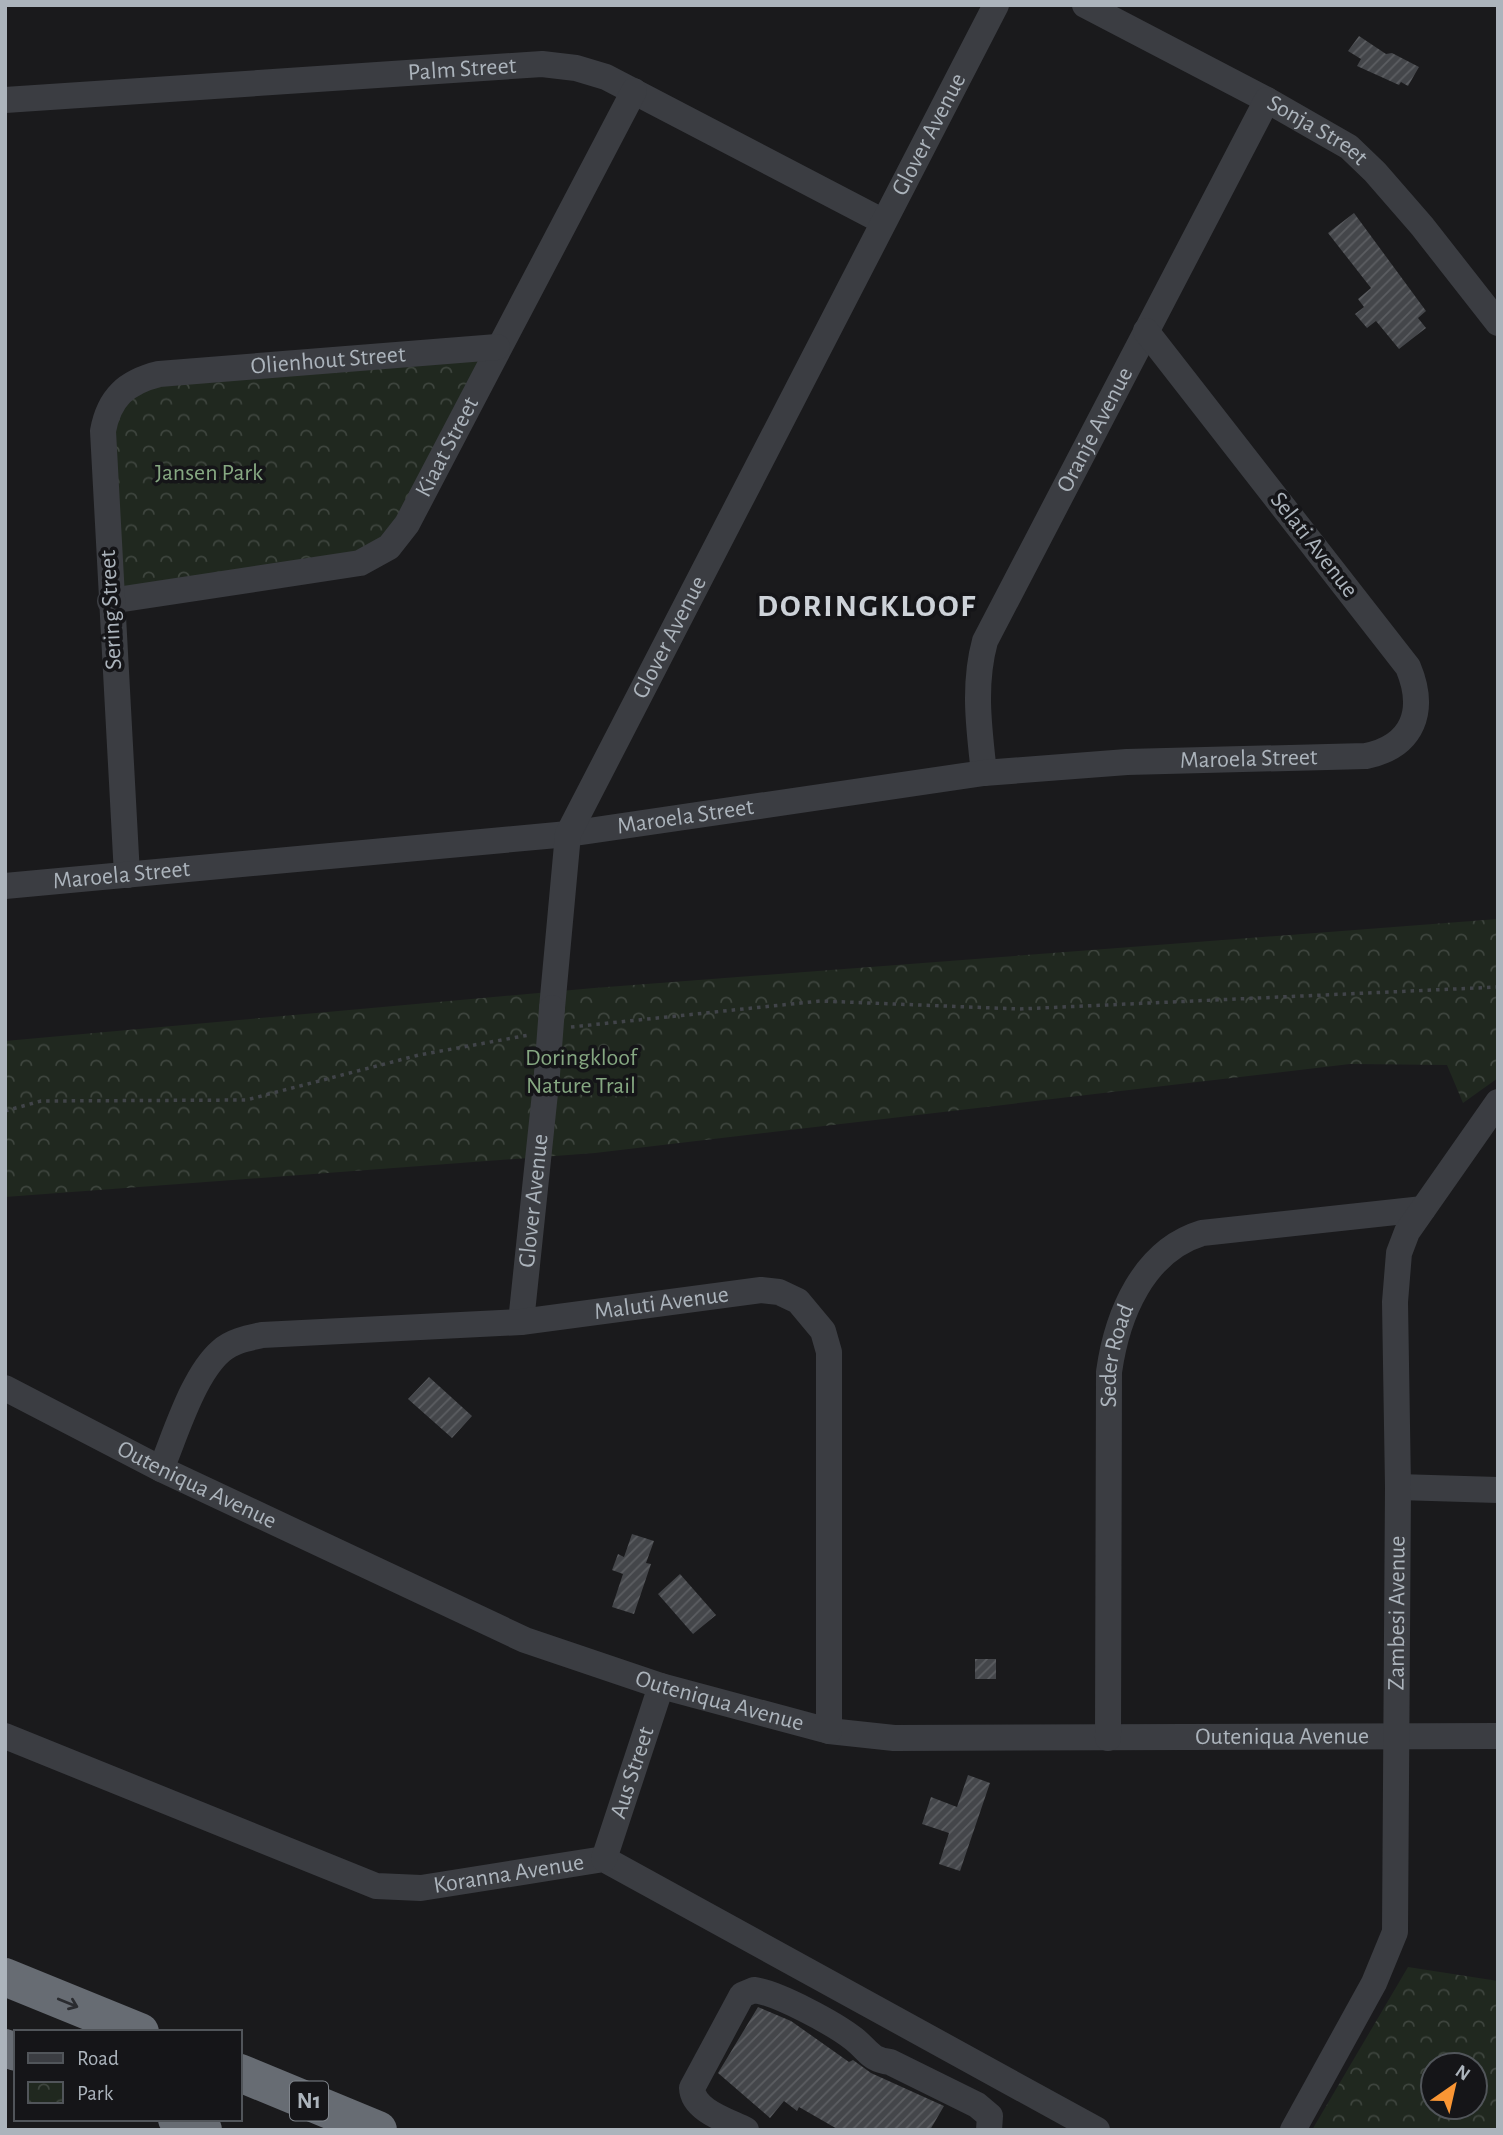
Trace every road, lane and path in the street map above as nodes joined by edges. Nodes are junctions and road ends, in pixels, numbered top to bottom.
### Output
1 (996, 5) edge
2 (1085, 5) edge
3 (634, 91) junction
4 (5, 100) edge
5 (1267, 100) junction
6 (882, 221) junction
7 (1498, 323) edge
8 (1146, 331) junction
9 (497, 347) junction
10 (159, 374) joint
11 (110, 601) junction
12 (1366, 756) joint
13 (984, 773) junction
14 (568, 834) junction
15 (127, 875) junction
16 (5, 886) edge
17 (1498, 987) edge
18 (561, 1018) junction
19 (542, 1033) dead end
20 (1498, 1102) edge
21 (5, 1111) edge
22 (1423, 1209) junction
23 (521, 1322) junction
24 (5, 1388) edge
25 (161, 1469) junction
26 (1398, 1487) junction
27 (1498, 1490) edge
28 (661, 1686) junction
29 (829, 1731) junction
30 (1396, 1736) junction
31 (1498, 1736) edge
32 (5, 1737) edge
33 (1108, 1738) junction
34 (604, 1859) junction
35 (5, 1977) edge
36 (875, 2009) junction
37 (908, 2027) junction
38 (134, 2030) edge
39 (858, 2042) junction
40 (890, 2062) junction
41 (242, 2074) edge
42 (182, 2121) edge
43 (203, 2130) edge
44 (378, 2130) edge
45 (746, 2130) edge
46 (989, 2130) edge
47 (1097, 2130) edge
48 (1293, 2130) edge

1 - 6 street, Glover Avenue
2 - 5 street, Sonja Street
3 - 4 street, Palm Street
3 - 6 street, Palm Street
3 - 9 street, Kiaat Street
5 - 7 street, Sonja Street
5 - 8 street, Oranje Avenue
6 - 14 street, Glover Avenue
8 - 12 street, Selati Avenue
8 - 13 street, Oranje Avenue
9 - 10 street, Olienhout Street
9 - 11 street, Kiaat Street
10 - 11 street, Sering Street
11 - 15 street, Sering Street
12 - 13 street, Maroela Street
13 - 14 street, Maroela Street
14 - 15 street, Maroela Street
14 - 18 street, Glover Avenue
15 - 16 street, Maroela Street
17 - 18 path
18 - 23 street, Glover Avenue, bridge
19 - 21 path
20 - 22 street, Zambesi Avenue
22 - 26 street, Zambesi Avenue
22 - 33 street, Seder Road
23 - 25 street, Maluti Avenue
23 - 29 street, Maluti Avenue
24 - 25 street, Outeniqua Avenue
25 - 28 street, Outeniqua Avenue
26 - 27 street
26 - 30 street, Zambesi Avenue
28 - 29 street, Outeniqua Avenue
28 - 34 street, Aus Street
29 - 33 street, Outeniqua Avenue
30 - 31 street, Outeniqua Avenue
30 - 33 street, Outeniqua Avenue
30 - 48 street, Zambesi Avenue
32 - 34 street, Koranna Avenue
34 - 36 street, Koranna Avenue
35 -> 38 highway
36 - 37 street, Koranna Avenue
36 - 39 street
37 - 40 street
37 - 47 street, Koranna Avenue
39 - 40 street
39 - 45 street
40 - 46 street
41 - 44 highway, N1
42 - 43 highway

